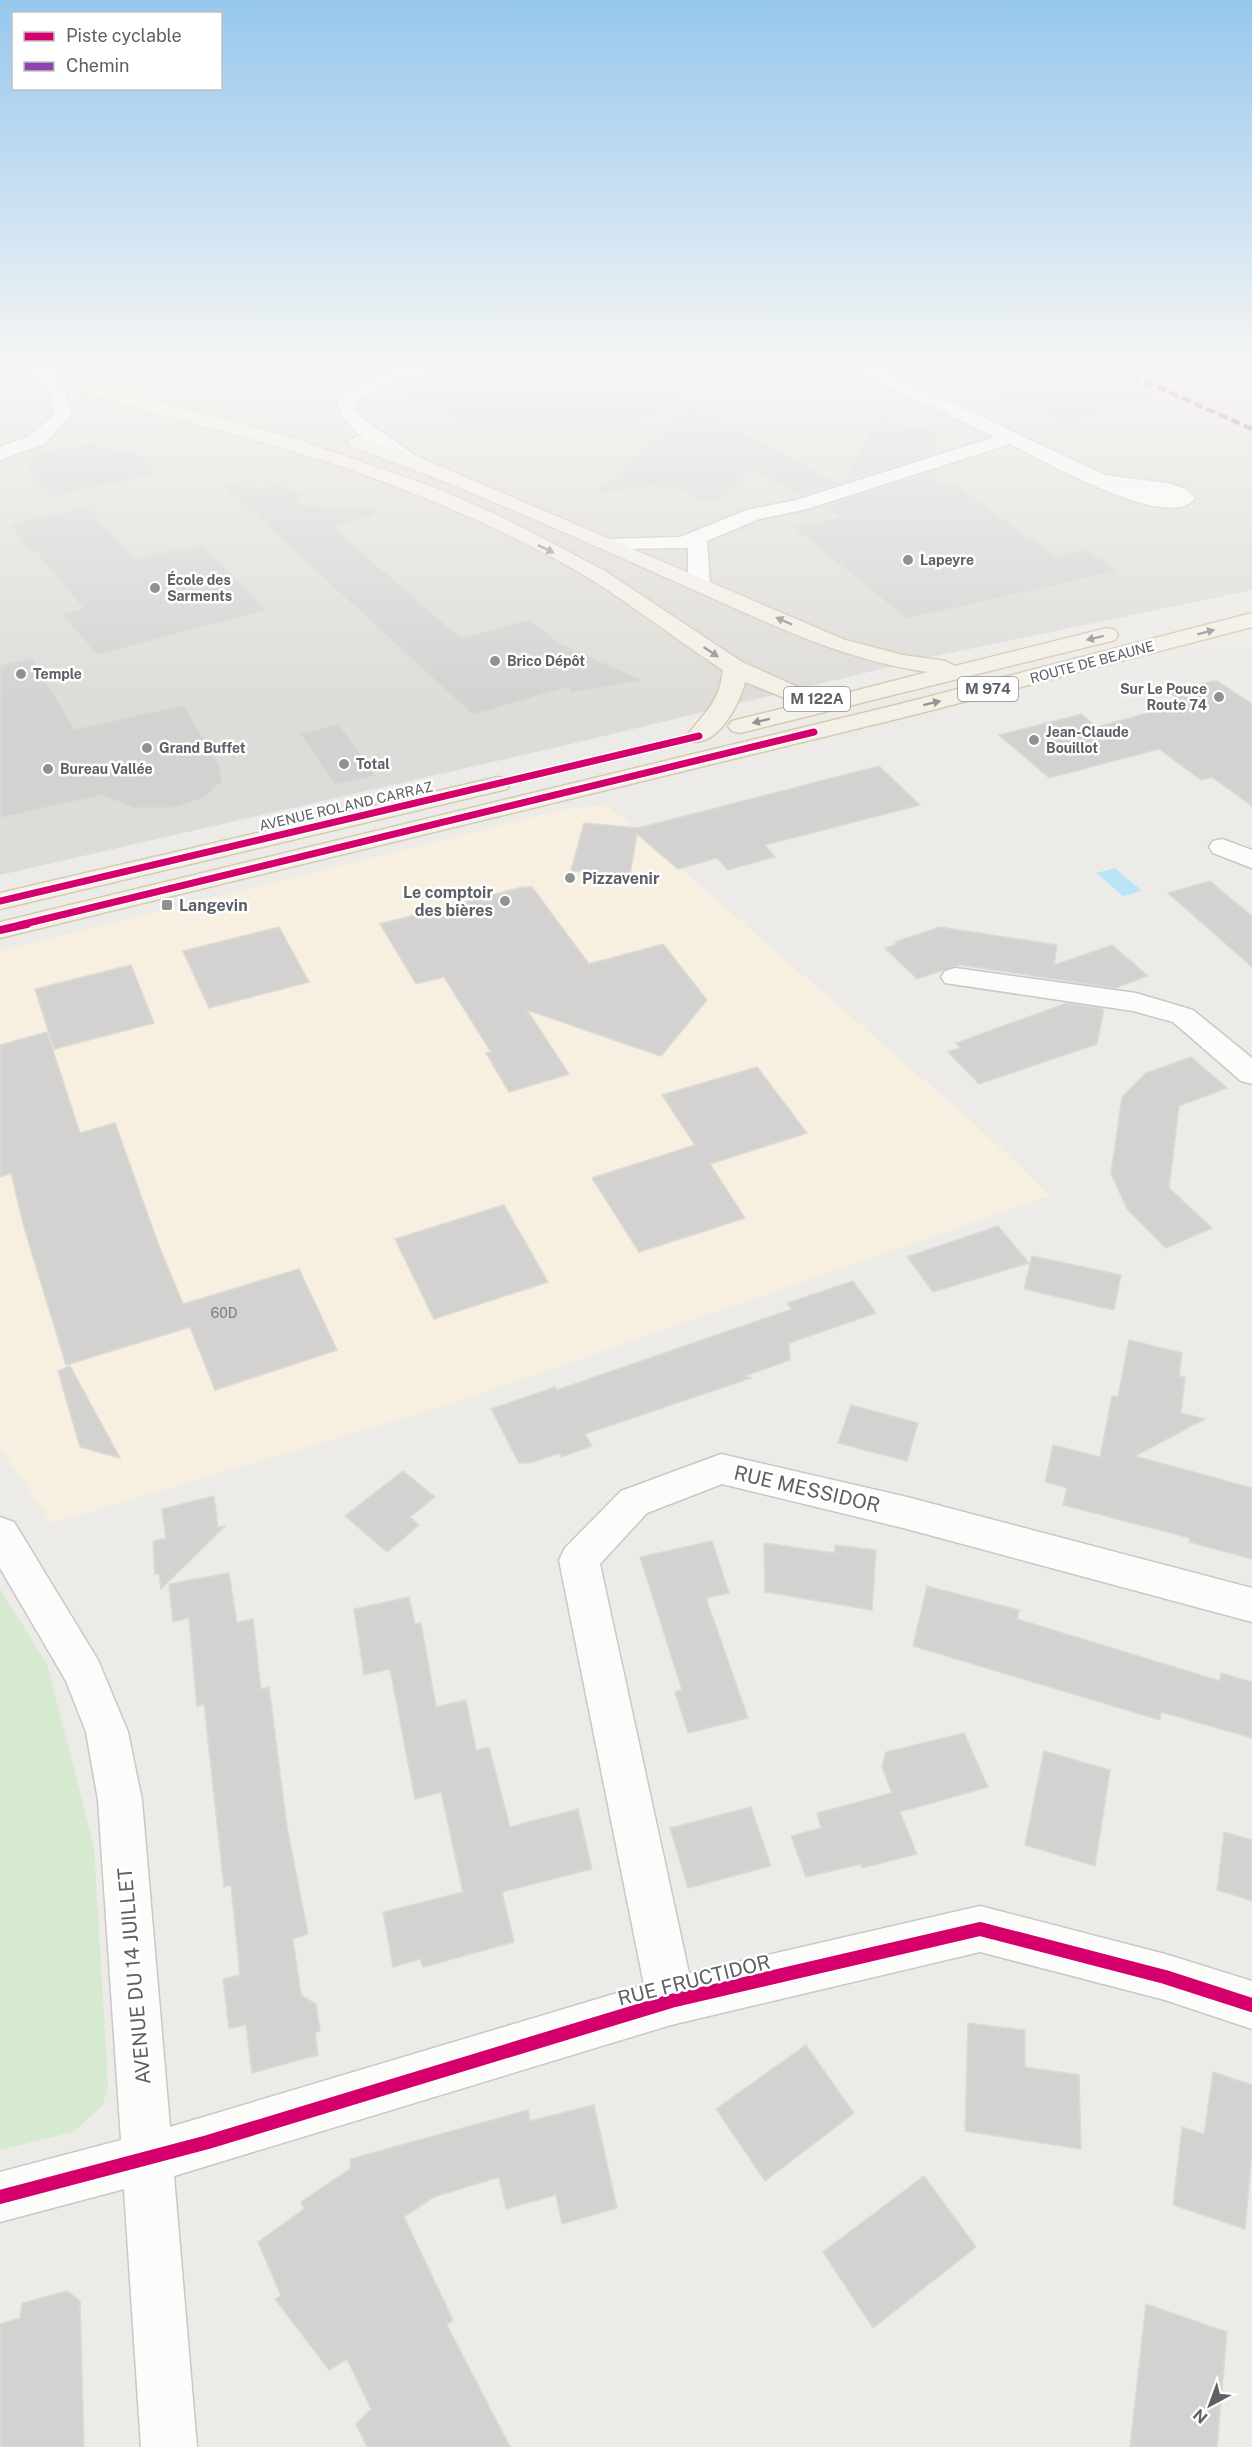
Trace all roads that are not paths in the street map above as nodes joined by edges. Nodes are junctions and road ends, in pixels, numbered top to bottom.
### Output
1 (390, 479) edge
2 (454, 479) edge
3 (881, 479) edge
4 (696, 539) junction
5 (610, 545) junction
6 (699, 583) junction
7 (1252, 600) edge
8 (1252, 620) edge
9 (837, 645) junction
10 (735, 668) junction
11 (965, 670) junction
12 (838, 702) junction
13 (905, 710) junction
14 (814, 732) junction
15 (699, 736) junction
16 (1222, 848) dead end
17 (1252, 860) edge
18 (0, 901) edge
19 (0, 930) edge
20 (955, 977) dead end
21 (1252, 1074) edge
22 (0, 1533) edge
23 (1252, 1605) edge
24 (671, 2001) junction
25 (1252, 2005) edge
26 (149, 2159) junction
27 (0, 2197) edge
28 (169, 2447) edge

1 -> 10 main road, M 122A
2 - 5 main road
3 - 4 street
4 - 5 street
4 - 6 street
5 - 6 main road
9 -> 6 main road
7 -> 11 main road, ROUTE DE BEAUNE / M 974
13 -> 8 main road, ROUTE DE BEAUNE / M 974
9 - 11 main road
9 - 12 main road, M 122A
10 - 12 main road, M 122A
10 - 15 main road
11 - 12 main road, ROUTE DE BEAUNE / M 974
12 - 13 main road, M 122A
12 - 14 main road, M 122A
12 -> 15 main road, ROUTE DE BEAUNE / M 974
13 - 14 main road, ROUTE DE BEAUNE / M 974
14 - 19 main road, ROUTE DE BEAUNE / M 974
15 - 18 main road, AVENUE ROLAND CARRAZ
16 - 17 street
20 - 21 street
22 - 26 street, AVENUE DU 14 JUILLET
23 - 24 street, RUE MESSIDOR
24 - 25 street, RUE FRUCTIDOR
24 - 26 street, RUE FRUCTIDOR
26 - 27 street, RUE FRUCTIDOR
26 - 28 street, AVENUE DU 14 JUILLET

